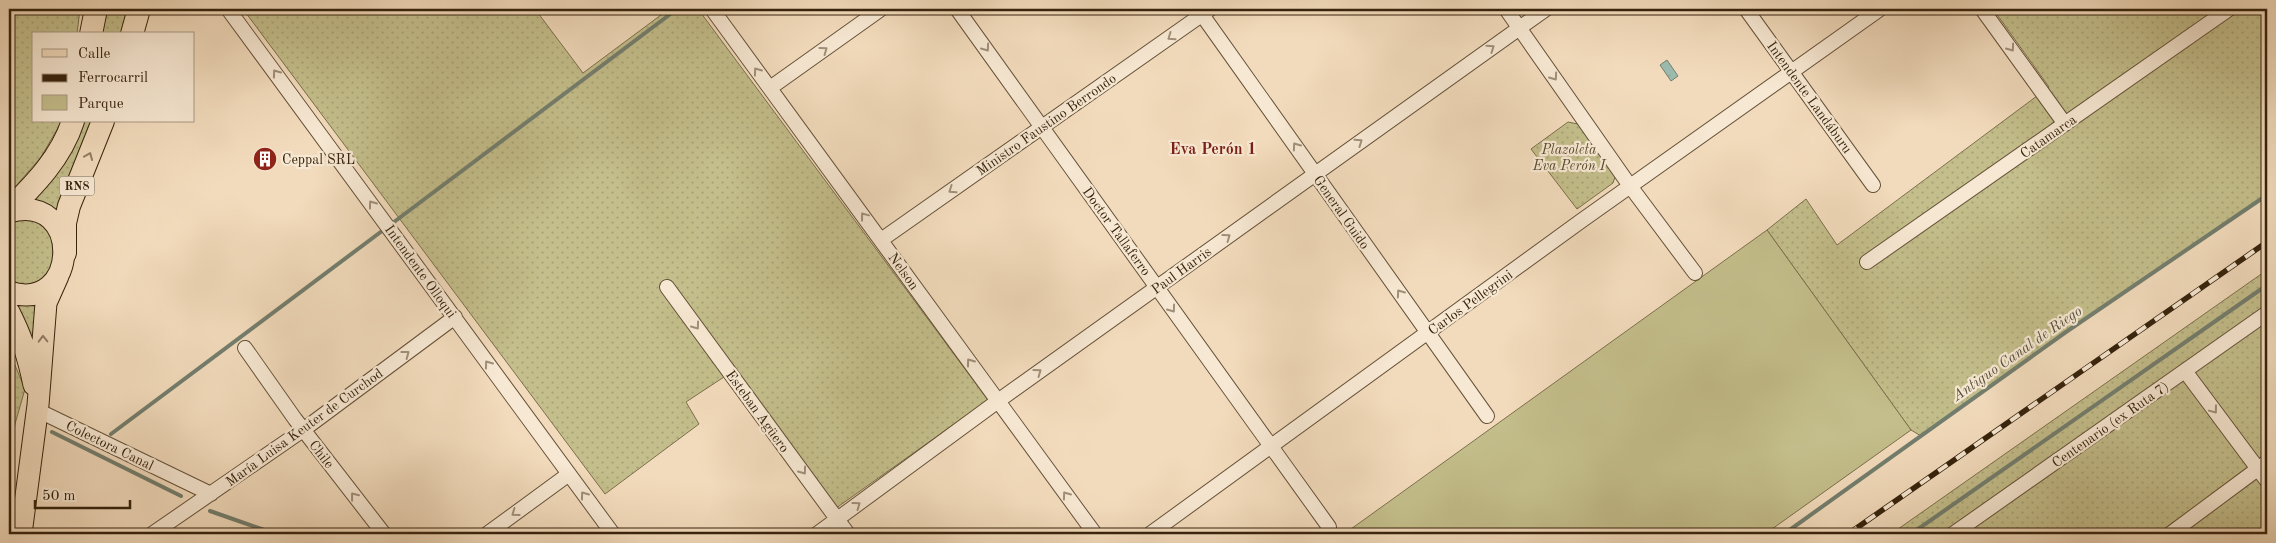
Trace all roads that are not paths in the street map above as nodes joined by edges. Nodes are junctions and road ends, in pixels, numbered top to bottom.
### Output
1 (96, 9) edge
2 (139, 9) edge
3 (228, 9) edge
4 (712, 9) edge
5 (881, 9) edge
6 (958, 9) edge
7 (1506, 9) edge
8 (1546, 9) edge
9 (1746, 9) edge
10 (1880, 9) edge
11 (1982, 9) edge
12 (2229, 9) edge
13 (1204, 11) edge
14 (1520, 28) junction
15 (91, 32) edge
16 (133, 32) edge
17 (1792, 72) junction
18 (770, 88) junction
19 (73, 122) edge
20 (103, 122) edge
21 (2065, 124) junction
22 (1042, 127) junction
23 (1315, 174) junction
24 (1873, 185) dead end
25 (1630, 186) junction
26 (9, 211) edge
27 (881, 240) junction
28 (65, 253) junction
29 (1867, 262) dead end
30 (1695, 273) dead end
31 (58, 276) junction
32 (667, 287) dead end
33 (1157, 287) junction
34 (9, 292) edge
35 (9, 312) edge
36 (2267, 313) edge
37 (455, 317) junction
38 (1428, 333) junction
39 (245, 348) dead end
40 (2185, 371) junction
41 (998, 401) junction
42 (37, 407) junction
43 (1487, 416) dead end
44 (303, 430) junction
45 (1270, 446) junction
46 (2263, 465) edge
47 (568, 474) junction
48 (2267, 481) edge
49 (211, 494) junction
50 (838, 519) junction
51 (1329, 527) dead end
52 (21, 534) edge
53 (152, 534) edge
54 (384, 534) edge
55 (487, 534) edge
56 (613, 534) edge
57 (817, 534) edge
58 (848, 534) edge
59 (1095, 534) edge
60 (1150, 534) edge
61 (1953, 534) edge
62 (2170, 534) edge

1 - 15 highway
2 - 16 highway
37 -> 3 street, Intendente Olloqui
18 -> 4 street, Nelson
18 -> 5 street
6 -> 22 street, Doctor Tallaferro
7 - 14 street
8 - 14 street, Paul Harris
9 - 17 street, Intendente Landáburu
10 - 17 street, Carlos Pellegrini
11 -> 21 street
12 - 21 street, Catamarca
13 -> 22 street, Ministro Faustino Berrondo
23 -> 13 street, General Guido
23 -> 14 street, Paul Harris
14 -> 25 street
17 - 24 street, Intendente Landáburu
17 - 25 street, Carlos Pellegrini
27 -> 18 street, Nelson
19 - 26 highway, RN8
28 -> 20 highway, RN8
21 - 29 street, Catamarca
22 -> 27 street, Ministro Faustino Berrondo
22 - 33 street, Doctor Tallaferro
33 -> 23 street, Paul Harris
38 -> 23 street, General Guido
25 - 30 street
25 - 38 street, Carlos Pellegrini
26 - 28 main road, RN8
41 -> 27 street, Nelson
28 - 31 main road, RN8
31 - 34 main road
42 -> 31 main road, RN8
32 -> 50 street, Esteban Agüero
41 -> 33 street, Paul Harris
33 -> 45 street, Doctor Tallaferro
35 - 42 main road, RN8
36 - 40 street, Centenario (ex Ruta 7)
44 -> 37 street, María Luisa Keuter de Curchod
47 -> 37 street, Intendente Olloqui
38 - 43 street, General Guido
38 - 45 street, Carlos Pellegrini
39 - 44 street, Chile
40 -> 46 street
40 - 61 street, Centenario (ex Ruta 7)
50 -> 41 street, Paul Harris
59 -> 41 street, Nelson
42 - 49 street, Colectora Canal
42 - 52 main road, RN8
44 - 49 street, María Luisa Keuter de Curchod
54 -> 44 street, Chile
45 - 51 street, Doctor Tallaferro
45 - 60 street, Carlos Pellegrini
46 - 48 street
46 - 62 street
47 -> 55 street
56 -> 47 street, Intendente Olloqui
49 - 53 street, María Luisa Keuter de Curchod
50 - 57 street, Paul Harris
50 - 58 street, Esteban Agüero

